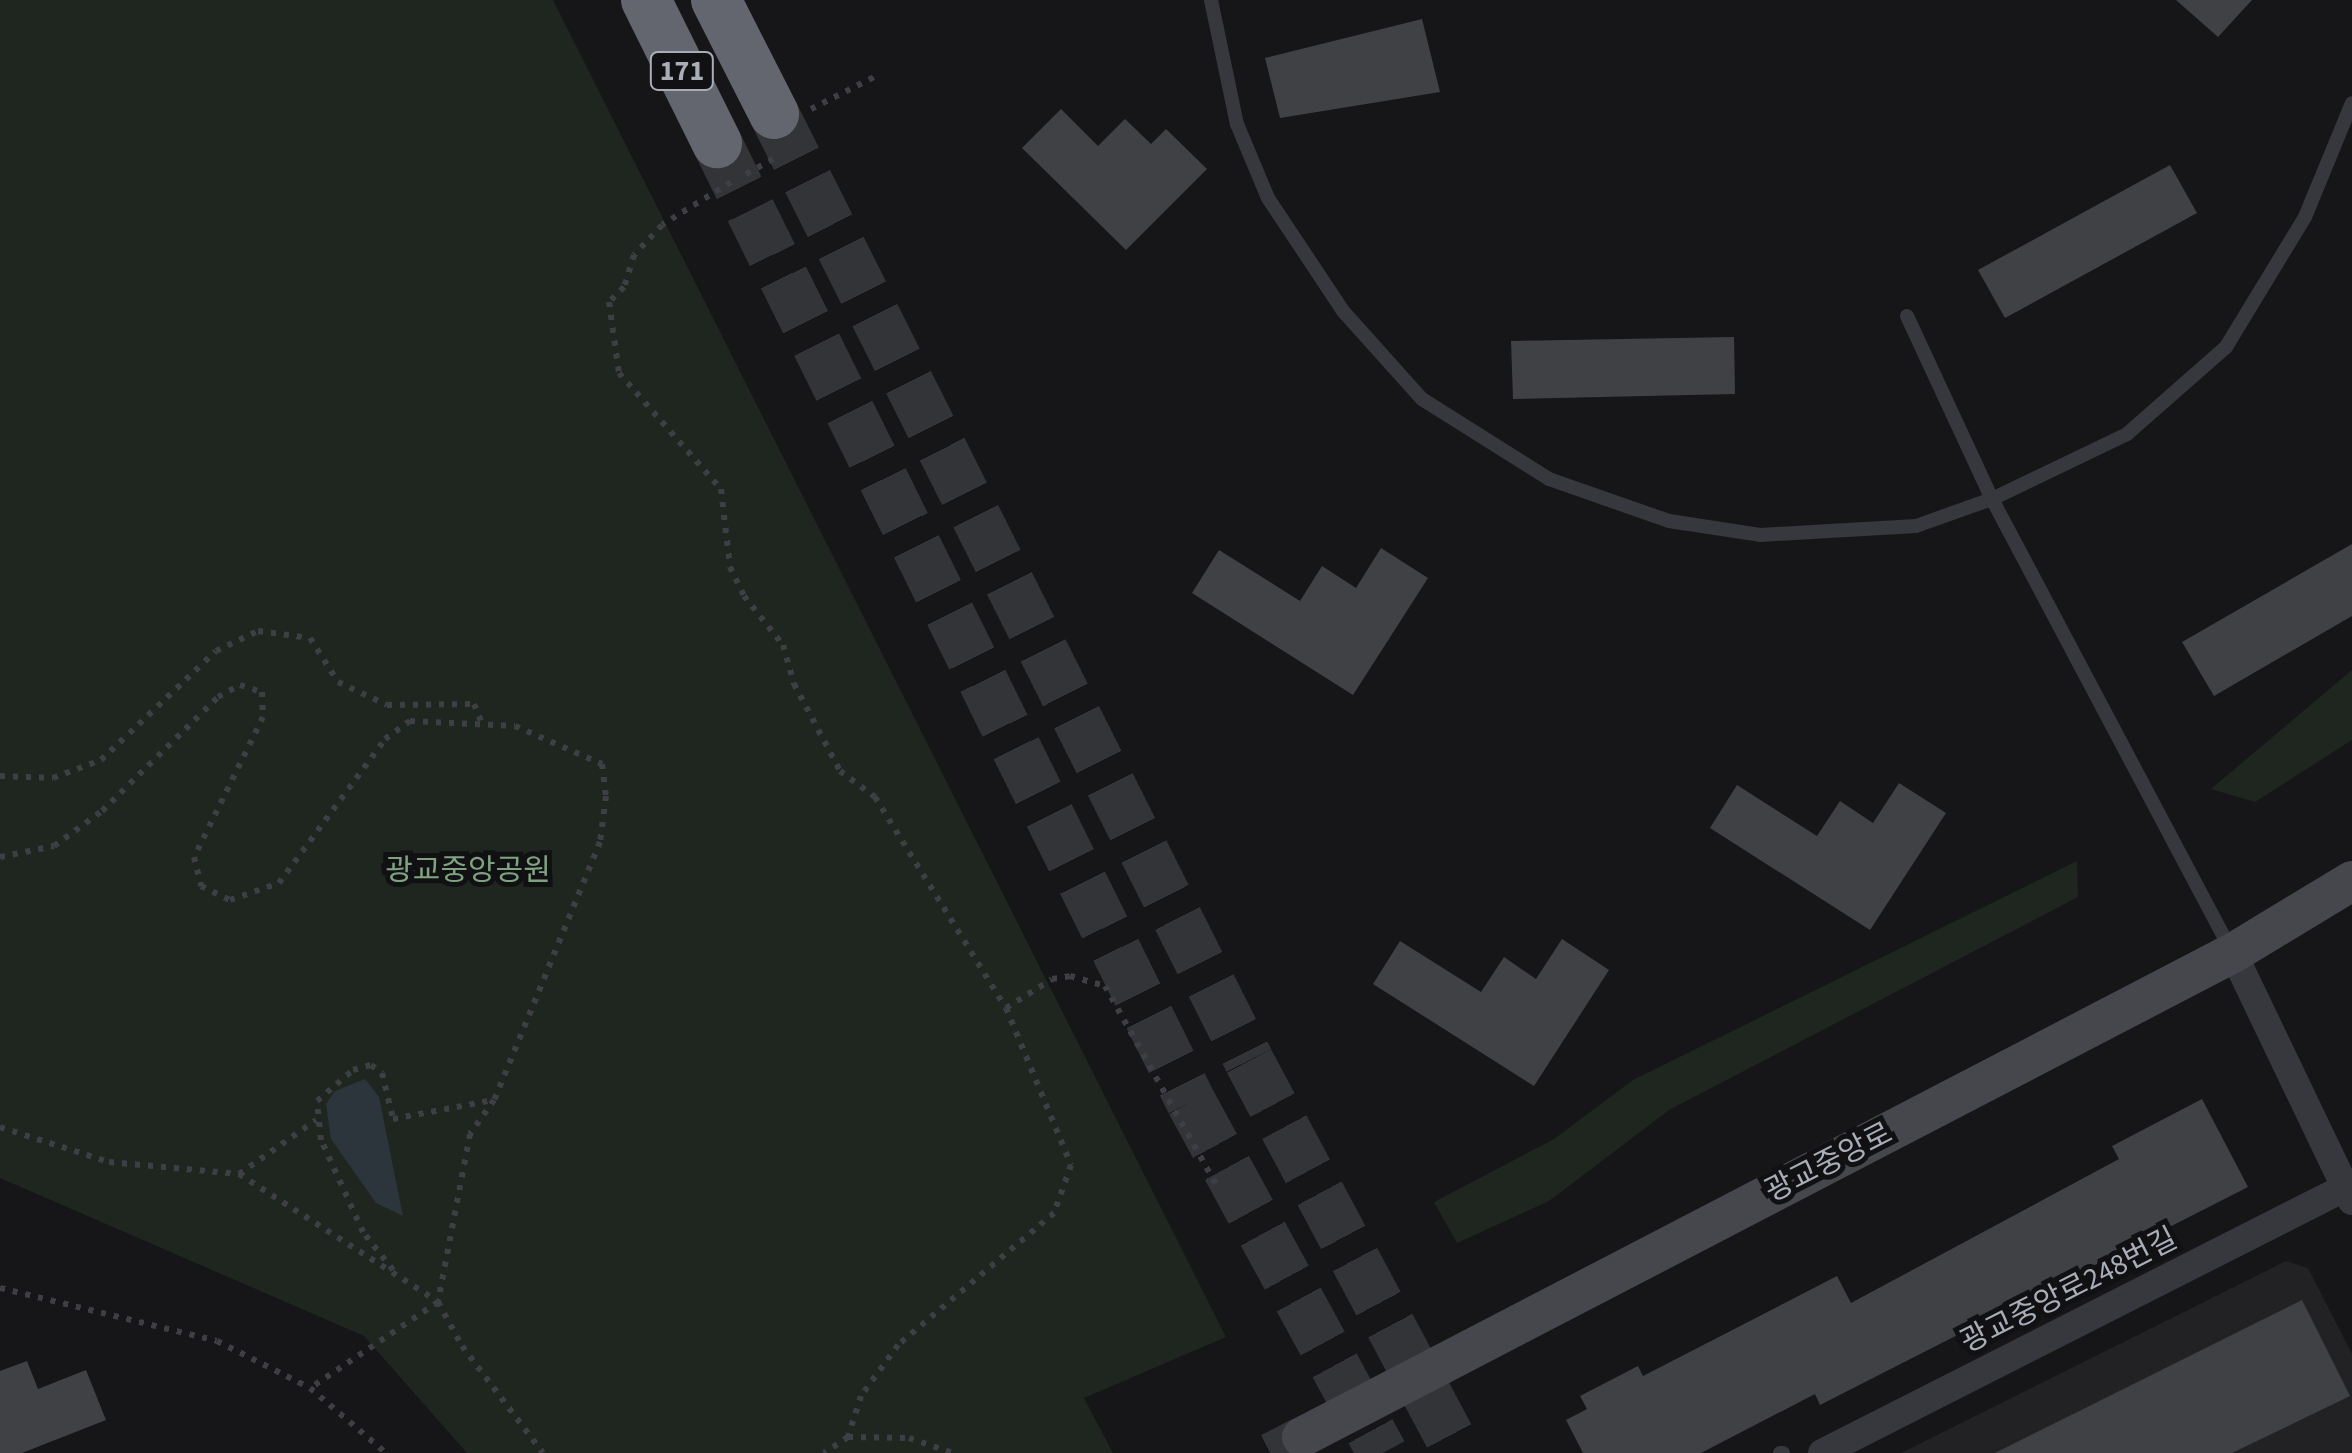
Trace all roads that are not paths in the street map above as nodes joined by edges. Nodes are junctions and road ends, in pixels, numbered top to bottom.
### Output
1 (646, 0) edge
2 (716, 0) edge
3 (1212, 0) edge
4 (2352, 102) edge
5 (785, 128) tunnel mouth
6 (717, 142) tunnel mouth
7 (1907, 316) dead end
8 (1992, 499) junction
9 (2352, 882) edge
10 (2232, 953) junction
11 (2350, 1191) edge
12 (1302, 1437) tunnel mouth
13 (1822, 1453) edge

1 - 6 highway, 171
2 - 5 highway, 171
3 - 8 lane
4 - 8 lane
7 - 8 lane
8 - 10 lane
9 - 10 main road, 광교중앙로
10 - 11 street, 광교중앙로248번길
10 - 12 main road, 광교중앙로
11 - 13 street, 광교중앙로248번길

